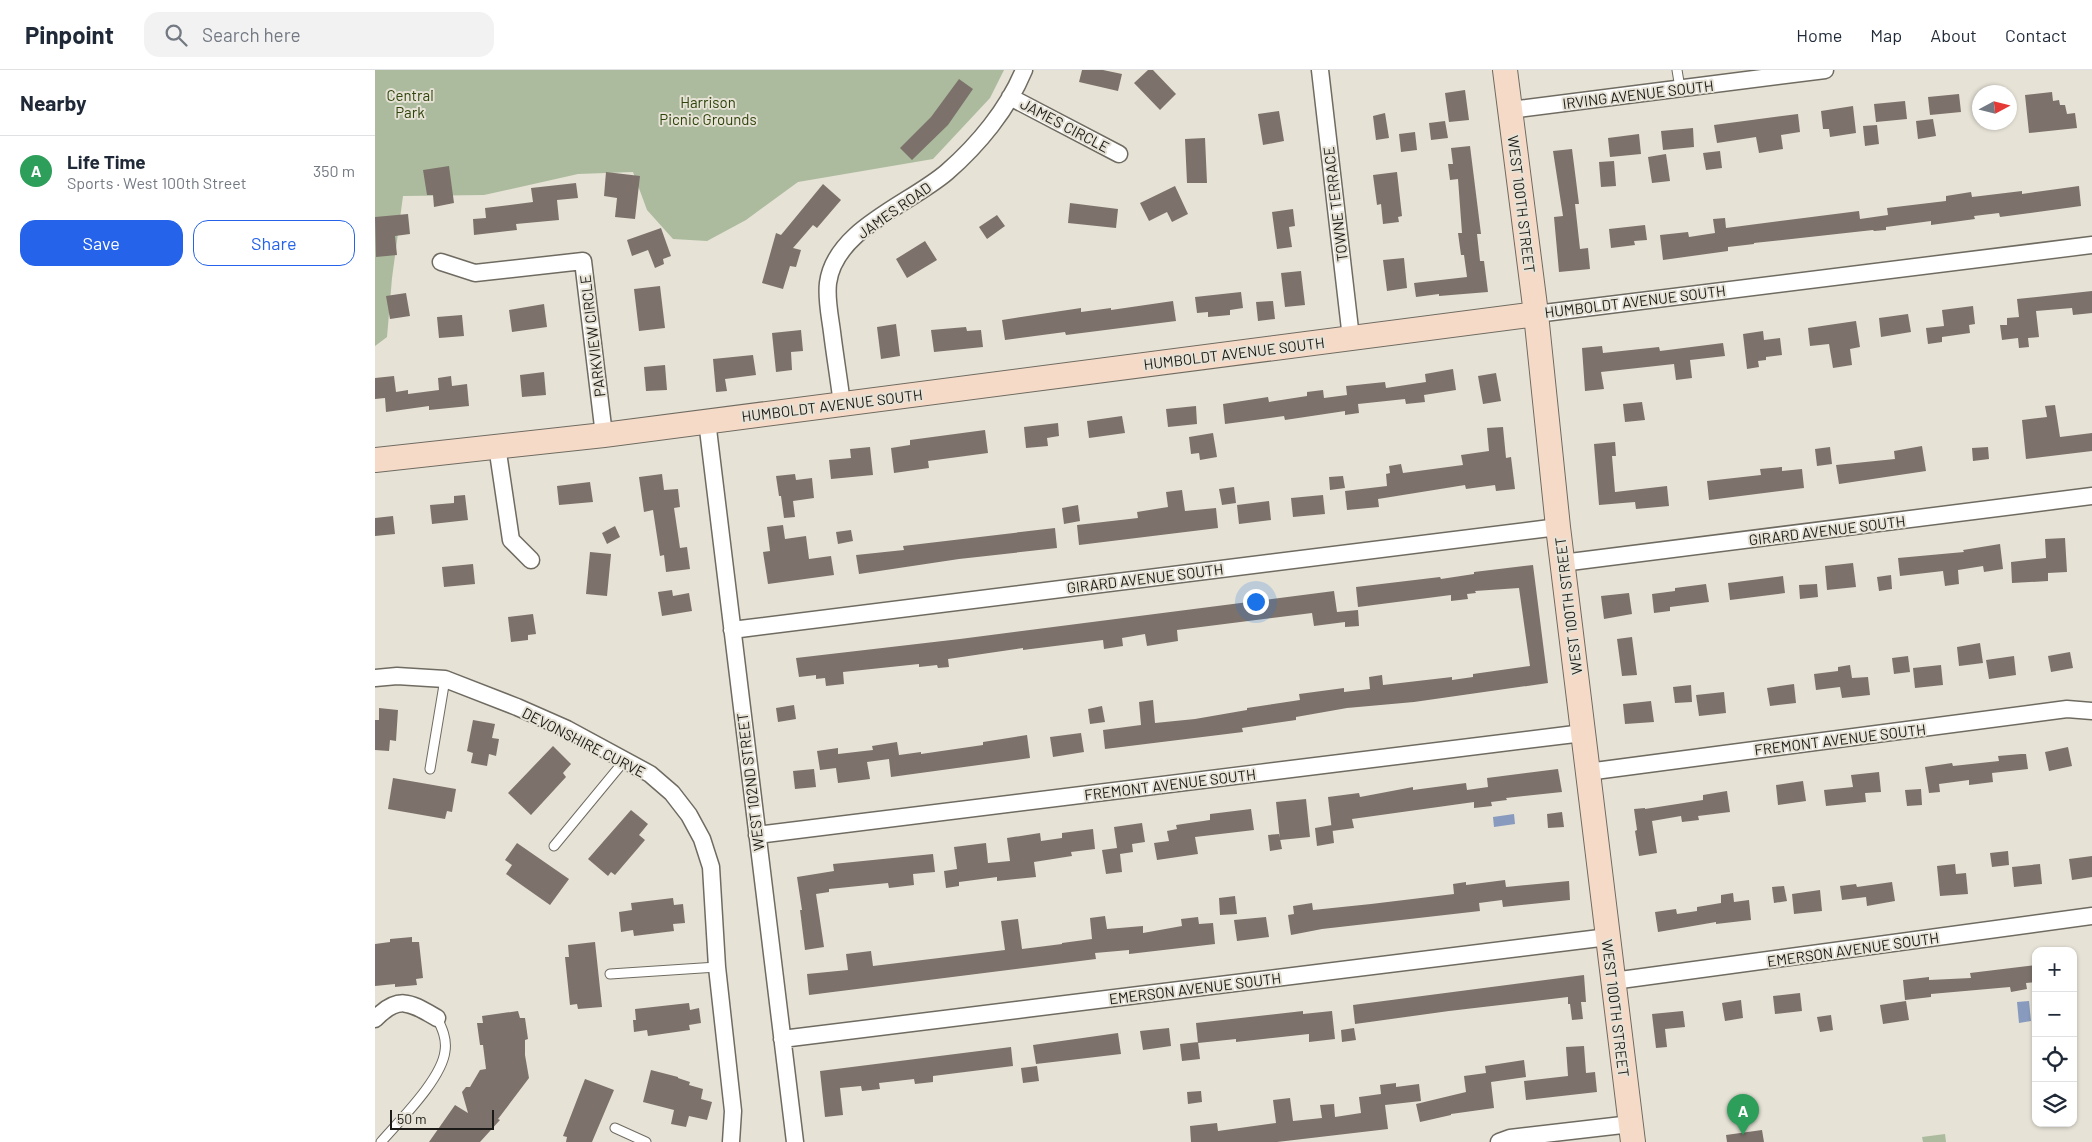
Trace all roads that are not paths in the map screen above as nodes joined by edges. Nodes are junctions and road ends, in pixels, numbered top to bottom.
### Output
1 (1024, 70) edge
2 (1320, 70) edge
3 (1505, 70) edge
4 (1677, 70) edge
5 (1820, 70) edge
6 (1825, 70) edge
7 (1680, 88) junction
8 (1010, 97) junction
9 (1510, 110) junction
10 (1119, 154) dead end
11 (2092, 245) edge
12 (441, 262) dead end
13 (1536, 314) junction
14 (1351, 338) junction
15 (842, 404) junction
16 (707, 421) junction
17 (604, 435) junction
18 (497, 446) junction
19 (375, 460) edge
20 (2092, 496) edge
21 (1558, 527) junction
22 (531, 560) dead end
23 (1562, 563) junction
24 (732, 630) junction
25 (375, 678) edge
26 (445, 679) junction
27 (2092, 711) edge
28 (1583, 732) junction
29 (625, 760) junction
30 (430, 769) dead end
31 (1587, 772) junction
32 (757, 835) junction
33 (554, 846) dead end
34 (2092, 916) edge
35 (1608, 937) junction
36 (717, 967) junction
37 (610, 974) dead end
38 (1613, 981) junction
39 (437, 1018) joint
40 (375, 1019) edge
41 (782, 1039) junction
42 (615, 1128) dead end
43 (1632, 1133) edge
44 (381, 1142) edge
45 (646, 1142) edge
46 (731, 1142) edge
47 (795, 1142) edge
48 (1499, 1142) edge

1 - 8 street, JAMES ROAD
2 - 14 street, TOWNE TERRACE
3 - 9 street, WEST 100TH STREET
4 - 7 lane
5 - 6 street, IRVING AVENUE SOUTH
5 - 7 street, IRVING AVENUE SOUTH
7 - 9 street, IRVING AVENUE SOUTH
8 - 10 street, JAMES CIRCLE
8 - 15 street, JAMES ROAD
9 - 13 street, WEST 100TH STREET
11 - 13 street, HUMBOLDT AVENUE SOUTH
12 - 17 street, PARKVIEW CIRCLE
13 - 14 street, HUMBOLDT AVENUE SOUTH
13 - 21 street, WEST 100TH STREET
14 - 15 street, HUMBOLDT AVENUE SOUTH
15 - 16 street, HUMBOLDT AVENUE SOUTH
16 - 17 street, HUMBOLDT AVENUE SOUTH
16 - 24 street, WEST 102ND STREET
17 - 18 street, HUMBOLDT AVENUE SOUTH
18 - 19 street, HUMBOLDT AVENUE SOUTH
18 - 22 street
20 - 23 street, GIRARD AVENUE SOUTH
21 - 23 street, WEST 100TH STREET
21 - 24 street, GIRARD AVENUE SOUTH
23 - 28 street, WEST 100TH STREET
24 - 32 street, WEST 102ND STREET
25 - 26 street, DEVONSHIRE CURVE
26 - 29 street, DEVONSHIRE CURVE
26 - 30 lane
27 - 31 street, FREMONT AVENUE SOUTH
28 - 31 street, WEST 100TH STREET
28 - 32 street, FREMONT AVENUE SOUTH
29 - 33 lane
29 - 36 street, DEVONSHIRE CURVE
31 - 35 street, WEST 100TH STREET
32 - 41 street, WEST 102ND STREET
34 - 38 street, EMERSON AVENUE SOUTH
35 - 38 street, WEST 100TH STREET
35 - 41 street, EMERSON AVENUE SOUTH
36 - 37 lane
36 - 46 street, DEVONSHIRE CURVE
38 - 43 street, WEST 100TH STREET
39 - 40 street
39 - 44 lane
41 - 47 street, WEST 102ND STREET
42 - 45 lane
43 - 48 street

